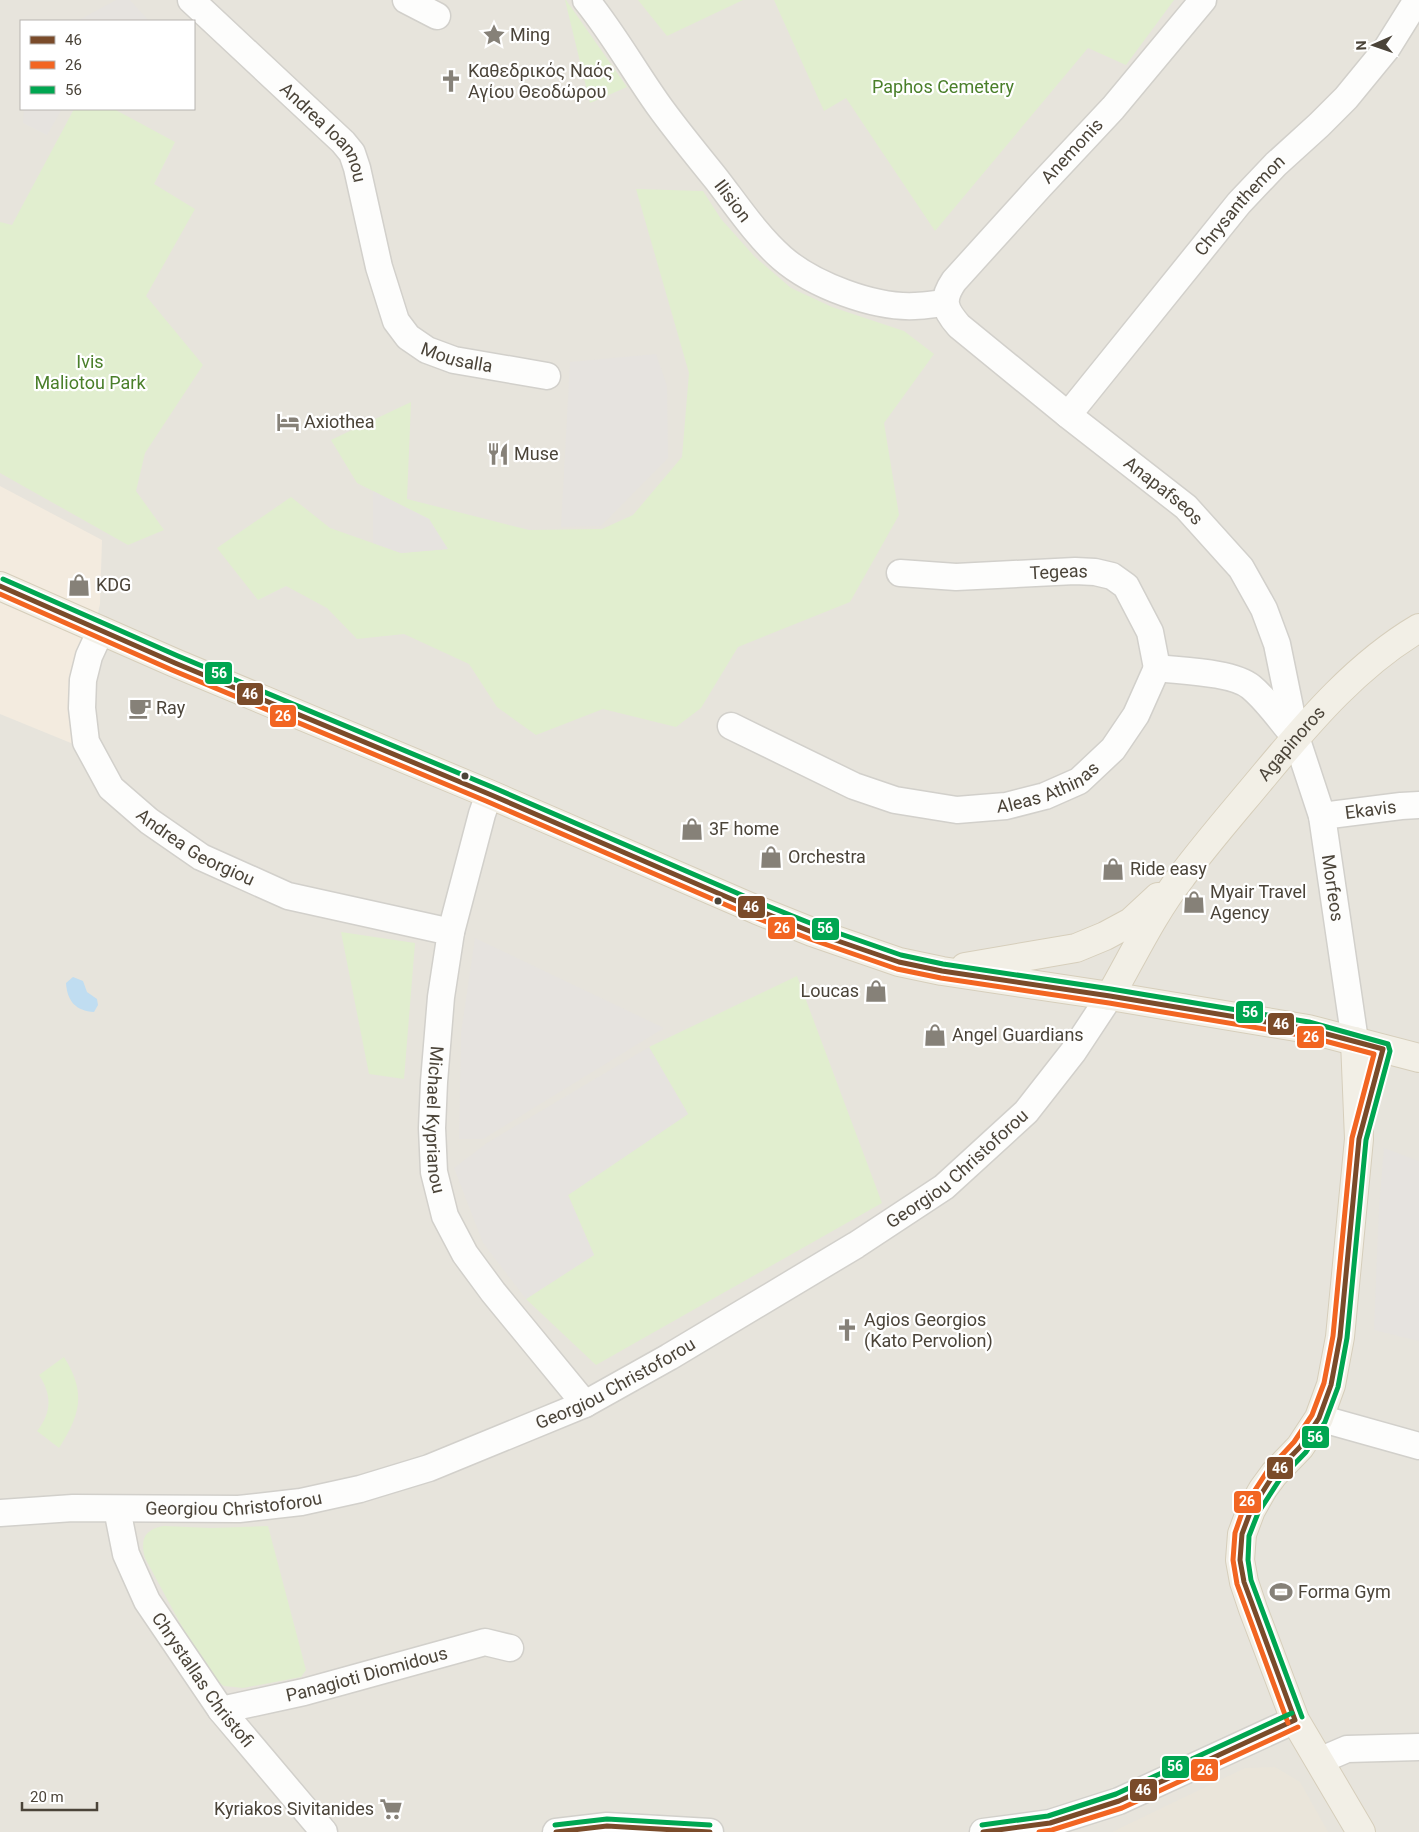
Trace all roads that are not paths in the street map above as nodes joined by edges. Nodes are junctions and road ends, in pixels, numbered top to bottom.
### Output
1 (191, 0) edge
2 (406, 0) edge
3 (586, 0) edge
4 (1203, 0) edge
5 (1417, 0) edge
6 (437, 16) dead end
7 (390, 302) joint
8 (945, 303) junction
9 (547, 376) dead end
10 (1068, 416) junction
11 (900, 573) dead end
12 (0, 586) edge
13 (1419, 628) edge
14 (101, 630) junction
15 (1157, 668) junction
16 (731, 726) dead end
17 (1296, 737) junction
18 (489, 794) junction
19 (1419, 805) edge
20 (1322, 816) junction
21 (1181, 877) junction
22 (451, 932) junction
23 (942, 971) junction
24 (1110, 996) junction
25 (1355, 1041) junction
26 (1384, 1049) junction
27 (1419, 1058) edge
28 (1359, 1139) junction
29 (585, 1404) junction
30 (1319, 1418) junction
31 (1419, 1446) edge
32 (117, 1509) junction
33 (0, 1513) edge
34 (510, 1648) dead end
35 (221, 1710) junction
36 (1295, 1720) junction
37 (1419, 1747) edge
38 (1319, 1761) junction
39 (324, 1832) edge
40 (556, 1832) edge
41 (710, 1832) edge
42 (982, 1832) edge
43 (1361, 1832) edge

1 - 7 street, Andrea Ioannou
2 - 6 street
3 - 8 street, Ilision
4 - 8 street, Anemonis
5 - 10 street, Chrysanthemon
7 - 9 street, Mousalla
8 - 10 street, Anapafseos
10 - 17 street, Anapafseos
11 - 15 street, Tegeas
12 - 14 main road
13 - 17 main road, Agapinoros
14 - 18 main road
14 - 22 street, Andrea Georgiou
15 - 16 street, Aleas Athinas
15 - 17 street
17 - 20 street, Morfeos
17 - 21 main road, Agapinoros
18 - 22 street, Michael Kyprianou
18 - 23 main road
19 - 20 street, Ekavis
20 - 25 street, Morfeos
21 - 23 main road
21 - 24 main road
22 - 29 street, Michael Kyprianou
23 - 24 main road
24 - 25 main road
24 - 29 street, Georgiou Christoforou
25 - 26 main road
25 - 28 main road
26 - 27 main road
26 - 28 main road
28 - 30 main road
29 - 32 street, Georgiou Christoforou
30 - 31 street
30 - 36 main road
32 - 33 street, Georgiou Christoforou
32 - 35 street, Chrystallas Christofi
34 - 35 street, Panagioti Diomidous
35 - 39 street, Chrystallas Christofi
36 - 38 main road
36 - 42 street
37 - 38 street
38 - 43 main road
40 - 41 street

